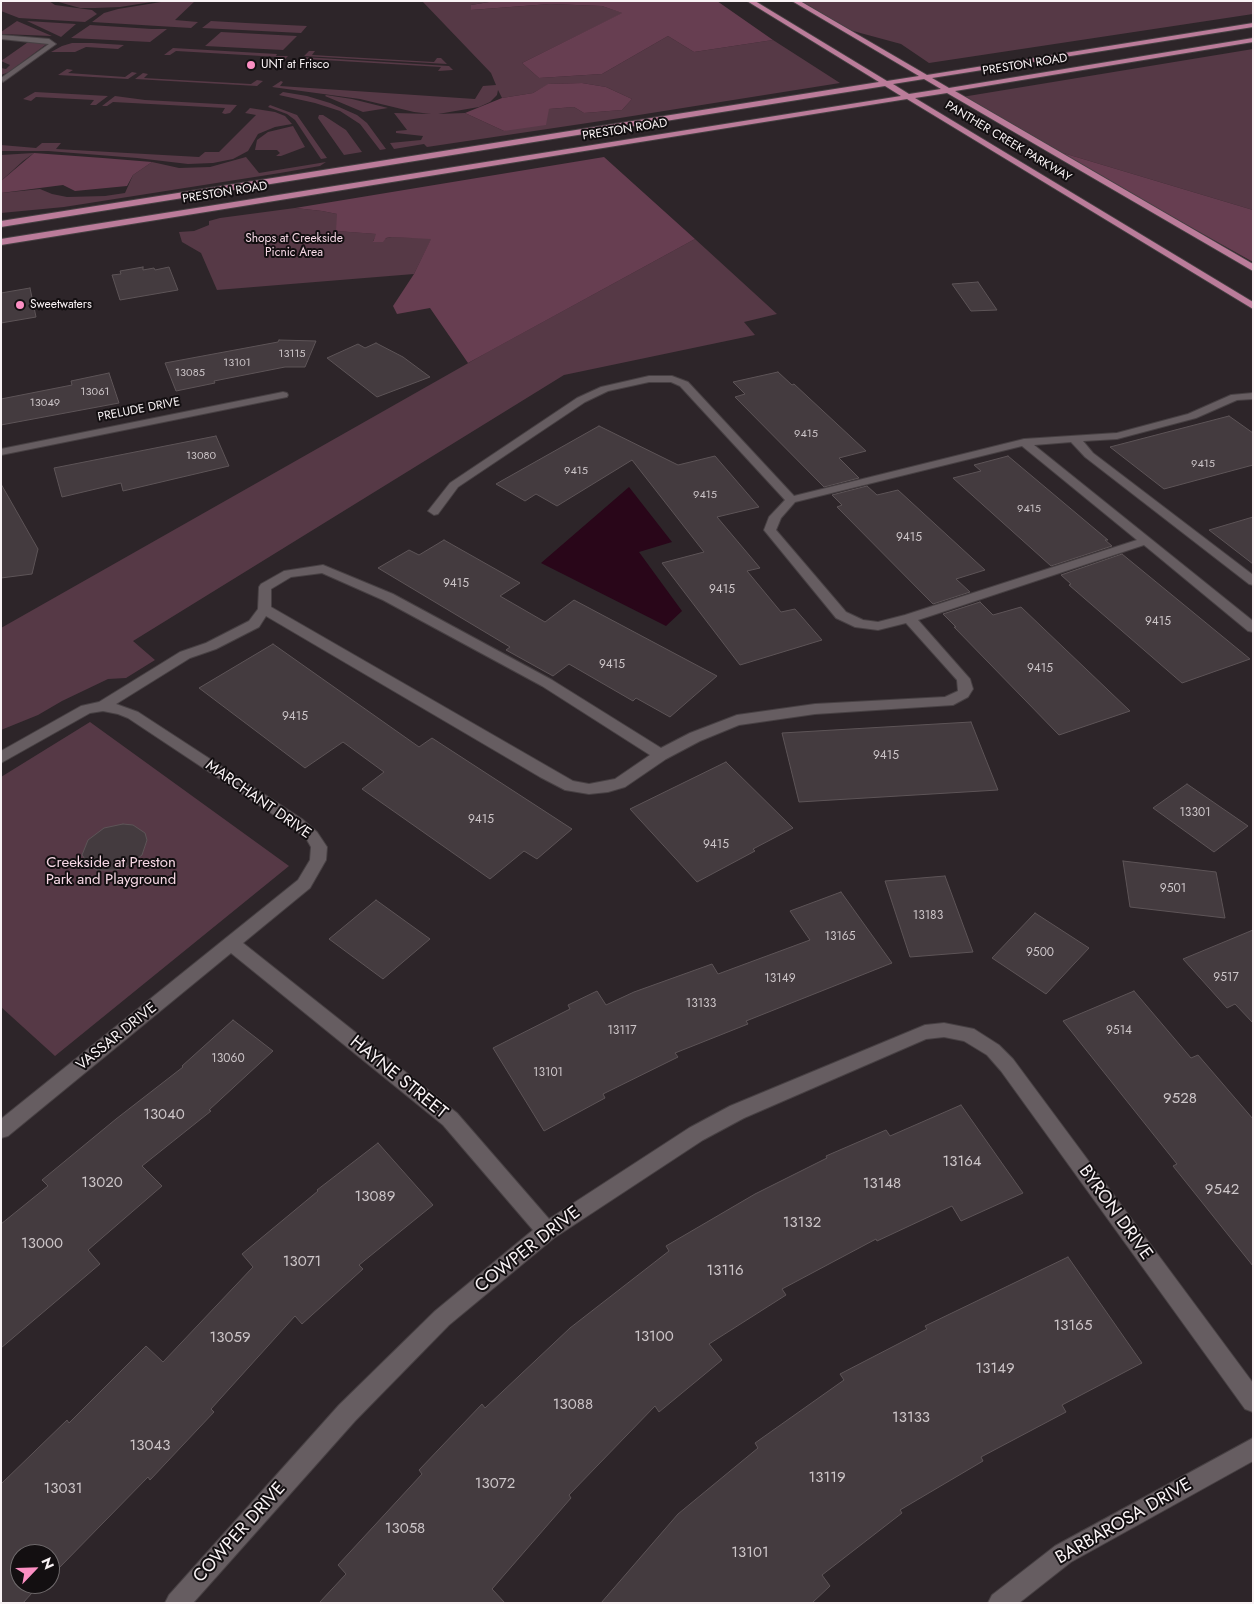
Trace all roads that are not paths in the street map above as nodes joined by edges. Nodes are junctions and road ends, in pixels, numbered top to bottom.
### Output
1 (750, 1) edge
2 (794, 1) edge
3 (781, 19) junction
4 (1253, 25) edge
5 (1, 37) edge
6 (1253, 40) edge
7 (899, 63) junction
8 (997, 65) junction
9 (922, 67) dead end
10 (935, 67) dead end
11 (848, 70) dead end
12 (923, 77) junction
13 (2, 80) dead end
14 (999, 82) junction
15 (884, 83) junction
16 (947, 91) junction
17 (908, 97) junction
18 (862, 104) junction
19 (928, 109) junction
20 (988, 115) junction
21 (363, 168) junction
22 (374, 182) junction
23 (1, 224) edge
24 (1, 242) edge
25 (1253, 268) edge
26 (1253, 306) edge
27 (283, 395) dead end
28 (1253, 396) edge
29 (1075, 439) junction
30 (1024, 442) junction
31 (1, 452) edge
32 (791, 500) junction
33 (434, 511) dead end
34 (1145, 541) junction
35 (1253, 581) edge
36 (264, 609) junction
37 (909, 618) junction
38 (1253, 628) edge
39 (103, 706) junction
40 (661, 754) junction
41 (1, 758) edge
42 (232, 944) junction
43 (968, 1034) joint
44 (1, 1130) edge
45 (547, 1231) junction
46 (1253, 1401) edge
47 (1253, 1449) edge
48 (177, 1603) edge
49 (1000, 1603) edge

1 - 3 main road, PANTHER CREEK PARKWAY
2 - 7 main road, PANTHER CREEK PARKWAY
3 - 11 main road
3 - 15 main road, PANTHER CREEK PARKWAY
4 - 8 main road, PRESTON ROAD
5 - 13 street
6 - 14 main road, PRESTON ROAD
7 - 9 main road
7 - 12 main road, PANTHER CREEK PARKWAY
8 - 10 main road
8 - 12 main road, PRESTON ROAD
12 - 15 main road, PRESTON ROAD
12 - 16 main road, PANTHER CREEK PARKWAY
14 - 16 main road, PRESTON ROAD
14 - 20 main road
15 - 17 main road, PANTHER CREEK PARKWAY
15 - 21 main road, PRESTON ROAD
16 - 17 main road, PRESTON ROAD
16 - 20 main road, PANTHER CREEK PARKWAY
17 - 18 main road, PRESTON ROAD
17 - 19 main road, PANTHER CREEK PARKWAY
18 - 19 main road
18 - 22 main road, PRESTON ROAD
19 - 26 main road, PANTHER CREEK PARKWAY
20 - 25 main road, PANTHER CREEK PARKWAY
21 - 22 main road
21 - 23 main road, PRESTON ROAD
22 - 24 main road, PRESTON ROAD
27 - 31 street, PRELUDE DRIVE
28 - 29 street
29 - 30 street
29 - 35 street
30 - 32 street
30 - 34 street
32 - 33 street
32 - 37 street
34 - 37 street
34 - 38 street
36 - 39 street, MARCHANT DRIVE
36 - 40 street
36 - 40 street
37 - 40 street
39 - 41 street, MARCHANT DRIVE
39 - 42 street, MARCHANT DRIVE
42 - 44 street, VASSAR DRIVE
42 - 45 street, HAYNE STREET
43 - 45 street, COWPER DRIVE
43 - 46 street, BYRON DRIVE
45 - 48 street, COWPER DRIVE
47 - 49 street, BARBAROSA DRIVE

